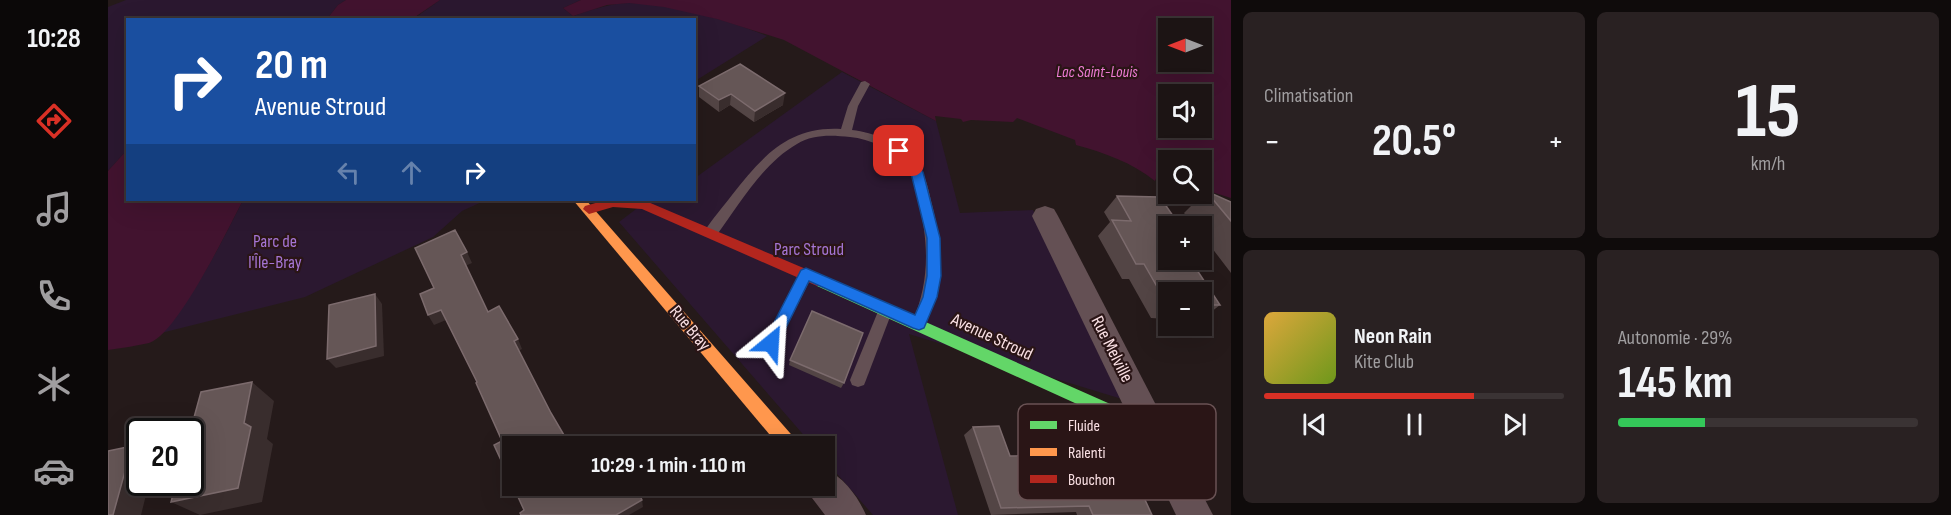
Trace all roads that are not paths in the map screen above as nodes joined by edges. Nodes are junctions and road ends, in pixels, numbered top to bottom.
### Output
1 (865, 84) dead end
2 (845, 133) junction
3 (584, 204) edge
4 (1045, 216) dead end
5 (711, 232) junction
6 (806, 274) junction
7 (886, 309) junction
8 (919, 323) junction
9 (771, 343) dead end
10 (858, 380) dead end
11 (1094, 404) edge
12 (1140, 404) edge
13 (782, 436) edge
14 (832, 496) edge
15 (1188, 500) edge
16 (848, 515) edge
17 (1195, 515) edge

1 - 2 lane
2 - 5 lane
2 - 8 lane
3 - 5 street, Avenue Stroud
3 - 13 street, Rue Bray
4 - 12 street, Rue Melville
5 - 6 street, Avenue Stroud
6 - 7 street, Avenue Stroud
6 - 9 lane
7 - 8 street, Avenue Stroud
7 - 10 lane
8 - 11 street, Avenue Stroud
14 - 16 street
15 - 17 street, Rue Melville

